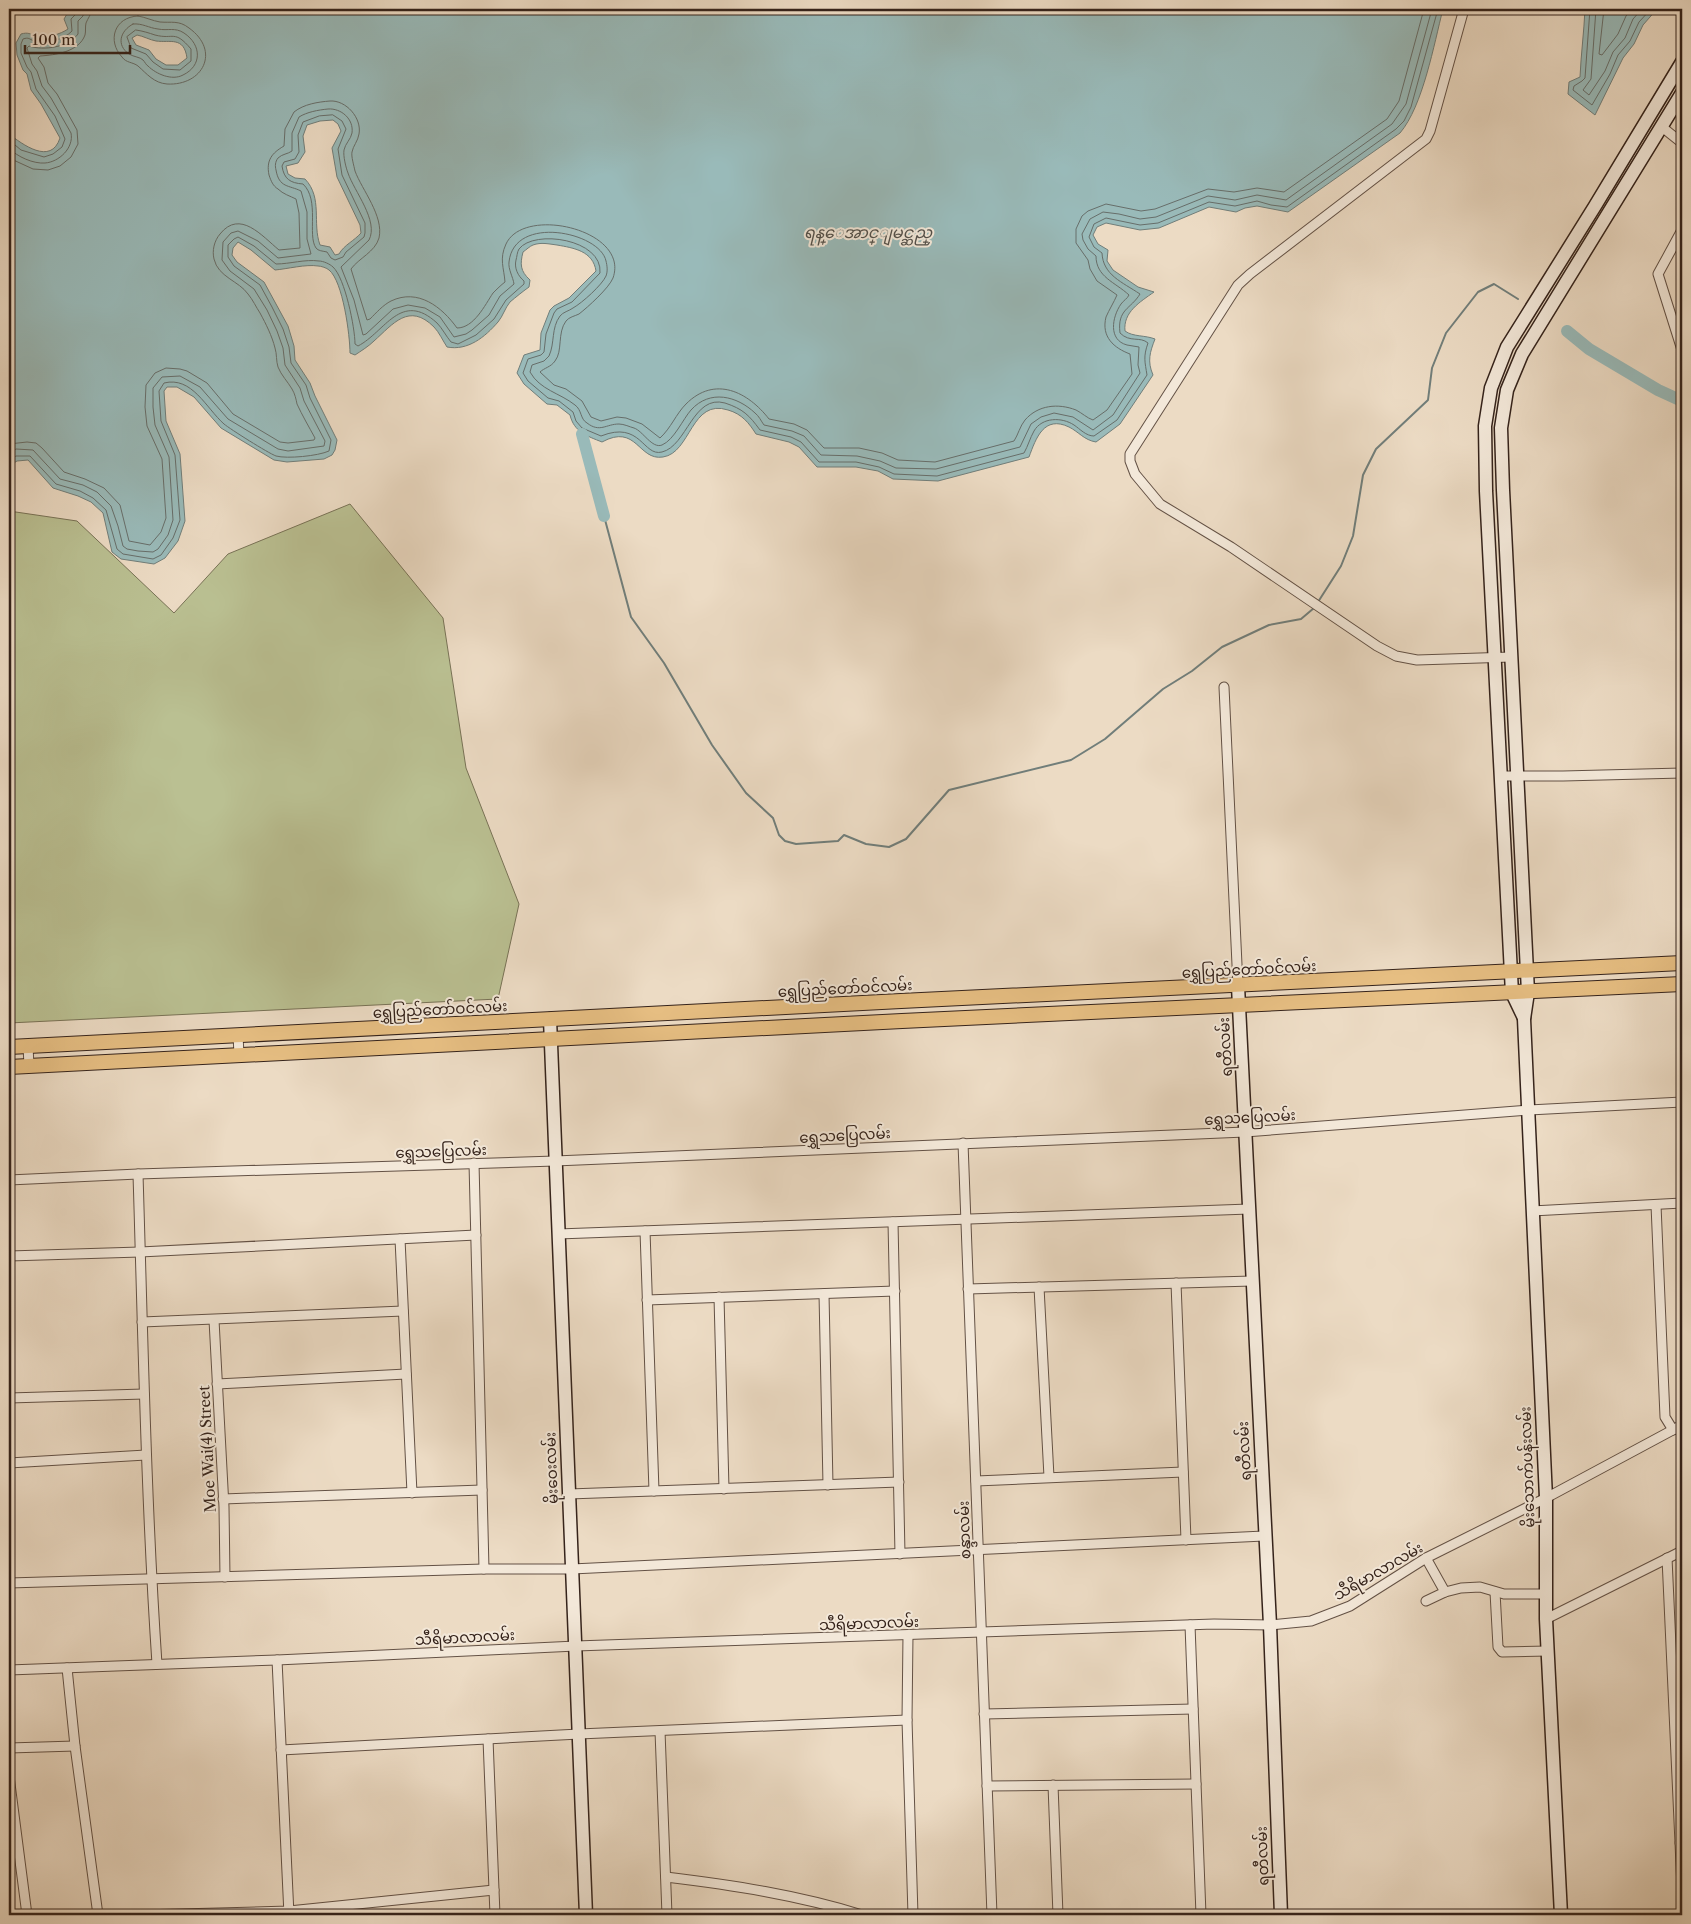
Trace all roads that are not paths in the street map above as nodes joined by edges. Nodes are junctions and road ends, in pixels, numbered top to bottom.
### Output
1 (1464, 9) edge
2 (1682, 62) edge
3 (1682, 93) edge
4 (1662, 127) junction
5 (1682, 143) edge
6 (1682, 230) edge
7 (1682, 350) edge
8 (1495, 657) junction
9 (1511, 657) junction
10 (1224, 687) dead end
11 (1682, 773) edge
12 (1501, 776) junction
13 (1517, 776) junction
14 (1682, 963) edge
15 (1511, 972) junction
16 (1527, 972) junction
17 (1682, 984) edge
18 (1238, 986) junction
19 (1512, 992) junction
20 (1528, 992) junction
21 (1239, 1006) junction
22 (1524, 1018) junction
23 (550, 1019) junction
24 (238, 1035) junction
25 (551, 1039) junction
26 (28, 1046) junction
27 (9, 1047) edge
28 (240, 1056) junction
29 (29, 1066) junction
30 (9, 1067) edge
31 (1682, 1102) edge
32 (1529, 1110) junction
33 (1245, 1132) junction
34 (963, 1143) junction
35 (555, 1161) junction
36 (474, 1163) junction
37 (138, 1174) junction
38 (9, 1180) edge
39 (1682, 1204) edge
40 (1656, 1205) junction
41 (1249, 1209) junction
42 (1532, 1211) junction
43 (966, 1219) junction
44 (893, 1222) junction
45 (645, 1231) junction
46 (558, 1234) junction
47 (476, 1235) junction
48 (400, 1239) junction
49 (140, 1252) junction
50 (9, 1256) edge
51 (1252, 1281) junction
52 (1176, 1283) junction
53 (1039, 1287) junction
54 (968, 1289) junction
55 (895, 1291) junction
56 (824, 1294) junction
57 (720, 1297) junction
58 (648, 1300) junction
59 (402, 1311) junction
60 (214, 1320) junction
61 (142, 1322) junction
62 (406, 1374) junction
63 (217, 1384) junction
64 (144, 1394) junction
65 (9, 1398) edge
66 (1682, 1426) edge
67 (1672, 1430) junction
68 (146, 1455) junction
69 (9, 1463) edge
70 (1183, 1472) junction
71 (1049, 1477) junction
72 (899, 1482) junction
73 (976, 1482) junction
74 (828, 1485) junction
75 (724, 1489) junction
76 (482, 1490) junction
77 (654, 1491) junction
78 (412, 1493) junction
79 (568, 1494) junction
80 (1546, 1498) junction
81 (223, 1499) junction
82 (1264, 1536) junction
83 (1186, 1540) junction
84 (1682, 1550) edge
85 (978, 1551) junction
86 (900, 1554) junction
87 (1426, 1558) junction
88 (1667, 1558) junction
89 (484, 1569) junction
90 (572, 1569) junction
91 (225, 1577) junction
92 (151, 1579) junction
93 (9, 1583) edge
94 (1445, 1592) junction
95 (1495, 1592) junction
96 (1546, 1594) junction
97 (1426, 1602) dead end
98 (1546, 1619) junction
99 (1190, 1625) junction
100 (1270, 1625) junction
101 (981, 1633) junction
102 (908, 1635) junction
103 (576, 1646) junction
104 (1548, 1651) junction
105 (277, 1660) junction
106 (157, 1664) junction
107 (67, 1668) junction
108 (9, 1670) edge
109 (1193, 1709) junction
110 (984, 1714) junction
111 (908, 1720) junction
112 (660, 1731) junction
113 (579, 1734) junction
114 (488, 1739) junction
115 (75, 1746) junction
116 (9, 1748) edge
117 (281, 1750) junction
118 (9, 1776) edge
119 (1196, 1784) junction
120 (1053, 1785) junction
121 (987, 1786) junction
122 (1681, 1843) edge
123 (666, 1877) junction
124 (1682, 1888) edge
125 (494, 1890) junction
126 (289, 1913) edge
127 (26, 1915) edge
128 (98, 1915) edge
129 (141, 1915) edge
130 (494, 1915) edge
131 (586, 1915) edge
132 (667, 1915) edge
133 (862, 1915) edge
134 (913, 1915) edge
135 (992, 1915) edge
136 (1058, 1915) edge
137 (1200, 1915) edge
138 (1281, 1915) edge
139 (1561, 1915) edge

1 - 8 street
2 - 8 street
3 - 4 street
4 - 5 street
4 - 9 street
6 - 7 street
8 - 9 street
8 - 12 street
9 - 13 street
10 - 18 street
11 - 13 street
12 - 13 street
12 - 15 street
13 - 16 street
14 - 16 main road, ရွှေပြည်တော်ဝင်လမ်း
15 - 16 main road, ရွှေပြည်တော်ဝင်လမ်း
15 - 18 main road, ရွှေပြည်တော်ဝင်လမ်း
15 - 19 street
16 - 20 street
17 - 20 main road
18 - 21 street, ရတီလမ်း
18 - 23 main road, ရွှေပြည်တော်ဝင်လမ်း
19 - 20 main road
19 - 21 main road
19 - 22 street
20 - 22 street
21 - 25 main road
21 - 33 street, ရတီလမ်း
22 - 32 street, မိုးသောက်ပန်းလမ်း
23 - 24 main road, ရွှေပြည်တော်ဝင်လမ်း
23 - 25 street, မိုးဝေးလမ်း
24 - 26 main road, ရွှေပြည်တော်ဝင်လမ်း
24 - 28 street
25 - 28 main road
25 - 35 street, မိုးဝေးလမ်း
26 - 27 main road, ရွှေပြည်တော်ဝင်လမ်း
26 - 29 street
28 - 29 main road
29 - 30 main road
31 - 32 street, ရွှေသပြေလမ်း
32 - 33 street, ရွှေသပြေလမ်း
32 - 42 street, မိုးသောက်ပန်းလမ်း
33 - 34 street, ရွှေသပြေလမ်း
33 - 41 street, ရတီလမ်း
34 - 35 street, ရွှေသပြေလမ်း
34 - 43 street, စန္ဒာလမ်း
35 - 36 street, ရွှေသပြေလမ်း
35 - 46 street, မိုးဝေးလမ်း
36 - 37 street, ရွှေသပြေလမ်း
36 - 47 street
37 - 38 street, ရွှေသပြေလမ်း
37 - 49 street
39 - 40 street
40 - 42 street
40 - 67 street
41 - 43 street
41 - 51 street, ရတီလမ်း
42 - 80 street, မိုးသောက်ပန်းလမ်း
43 - 44 street
43 - 54 street, စန္ဒာလမ်း
44 - 45 street
44 - 55 street
45 - 46 street
45 - 58 street
46 - 79 street, မိုးဝေးလမ်း
47 - 48 street
47 - 76 street
48 - 49 street
48 - 59 street
49 - 50 street
49 - 61 street
51 - 52 street
51 - 82 street, ရတီလမ်း
52 - 53 street
52 - 70 street
53 - 54 street
53 - 71 street
54 - 73 street, စန္ဒာလမ်း
55 - 56 street
55 - 72 street
56 - 57 street
56 - 74 street
57 - 58 street
57 - 75 street
58 - 77 street
59 - 60 street
59 - 62 street
60 - 61 street
60 - 63 street, Moe Wai(4) Street
61 - 64 street
62 - 63 street
62 - 78 street
63 - 81 street, Moe Wai(4) Street
64 - 65 street
64 - 68 street
66 - 67 street, သီရိမာလာလမ်း
67 - 80 street, သီရိမာလာလမ်း
68 - 69 street
68 - 92 street
70 - 71 street
70 - 83 street
71 - 73 street
72 - 74 street
72 - 86 street
73 - 85 street, စန္ဒာလမ်း
74 - 75 street
75 - 77 street
76 - 78 street
76 - 89 street
77 - 79 street
78 - 81 street
79 - 90 street, မိုးဝေးလမ်း
80 - 87 street, သီရိမာလာလမ်း
80 - 96 street, မိုးသောက်ပန်းလမ်း
81 - 91 street, Moe Wai(4) Street
82 - 83 street
82 - 100 street, ရတီလမ်း
83 - 85 street
84 - 88 street
85 - 86 street
85 - 101 street, စန္ဒာလမ်း
86 - 90 street
87 - 94 street
87 - 100 street, သီရိမာလာလမ်း
88 - 98 street
88 - 122 street
89 - 90 street
89 - 91 street
90 - 103 street, မိုးဝေးလမ်း
91 - 92 street
92 - 93 street
92 - 106 street
94 - 95 street
94 - 97 street
95 - 96 street
95 - 104 street
96 - 98 street, မိုးသောက်ပန်းလမ်း
98 - 104 street, မိုးသောက်ပန်းလမ်း
99 - 100 street, သီရိမာလာလမ်း
99 - 101 street, သီရိမာလာလမ်း
99 - 109 street
100 - 138 street, ရတီလမ်း
101 - 102 street, သီရိမာလာလမ်း
101 - 110 street, စန္ဒာလမ်း
102 - 103 street, သီရိမာလာလမ်း
102 - 111 street
103 - 105 street, သီရိမာလာလမ်း
103 - 113 street, မိုးဝေးလမ်း
104 - 139 street, မိုးသောက်ပန်းလမ်း
105 - 106 street, သီရိမာလာလမ်း
105 - 117 street
106 - 107 street, သီရိမာလာလမ်း
107 - 108 street, သီရိမာလာလမ်း
107 - 115 street
109 - 110 street
109 - 119 street
110 - 121 street, စန္ဒာလမ်း
111 - 112 street
111 - 134 street
112 - 113 street
112 - 123 street
113 - 114 street
113 - 131 street, မိုးဝေးလမ်း
114 - 117 street
114 - 125 street
115 - 116 street
115 - 128 street
117 - 126 street
118 - 127 street
119 - 120 street
119 - 137 street
120 - 121 street
120 - 136 street
121 - 135 street, စန္ဒာလမ်း
122 - 124 street
123 - 132 street
123 - 133 street
125 - 126 street
125 - 130 street
126 - 129 street

